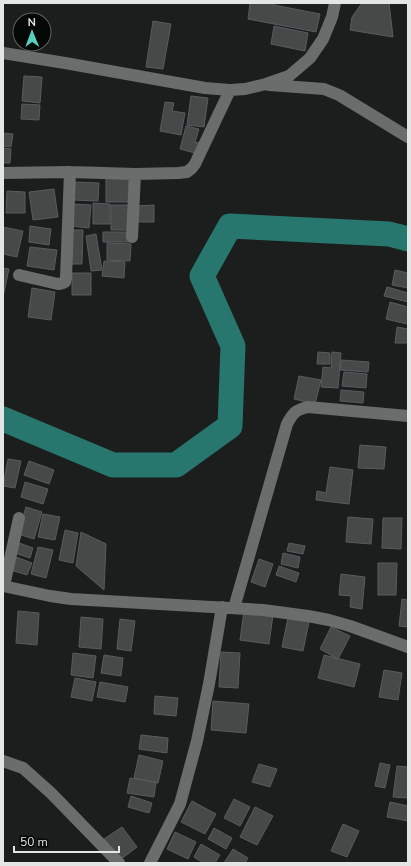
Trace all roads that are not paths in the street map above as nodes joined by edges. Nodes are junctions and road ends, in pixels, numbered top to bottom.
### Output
1 (335, 3) edge
2 (3, 53) edge
3 (266, 84) junction
4 (230, 90) junction
5 (408, 137) edge
6 (70, 172) junction
7 (3, 173) edge
8 (135, 174) junction
9 (132, 237) dead end
10 (19, 275) dead end
11 (408, 416) edge
12 (19, 518) dead end
13 (3, 586) edge
14 (228, 608) junction
15 (408, 647) edge
16 (3, 761) edge
17 (119, 863) edge
18 (150, 863) edge

1 - 3 street
2 - 4 street
3 - 4 street
3 - 5 street
4 - 8 street
6 - 7 street
6 - 8 street
6 - 10 street
8 - 9 street
11 - 14 street
12 - 13 street
13 - 14 street
14 - 15 street
14 - 18 street
16 - 17 street

